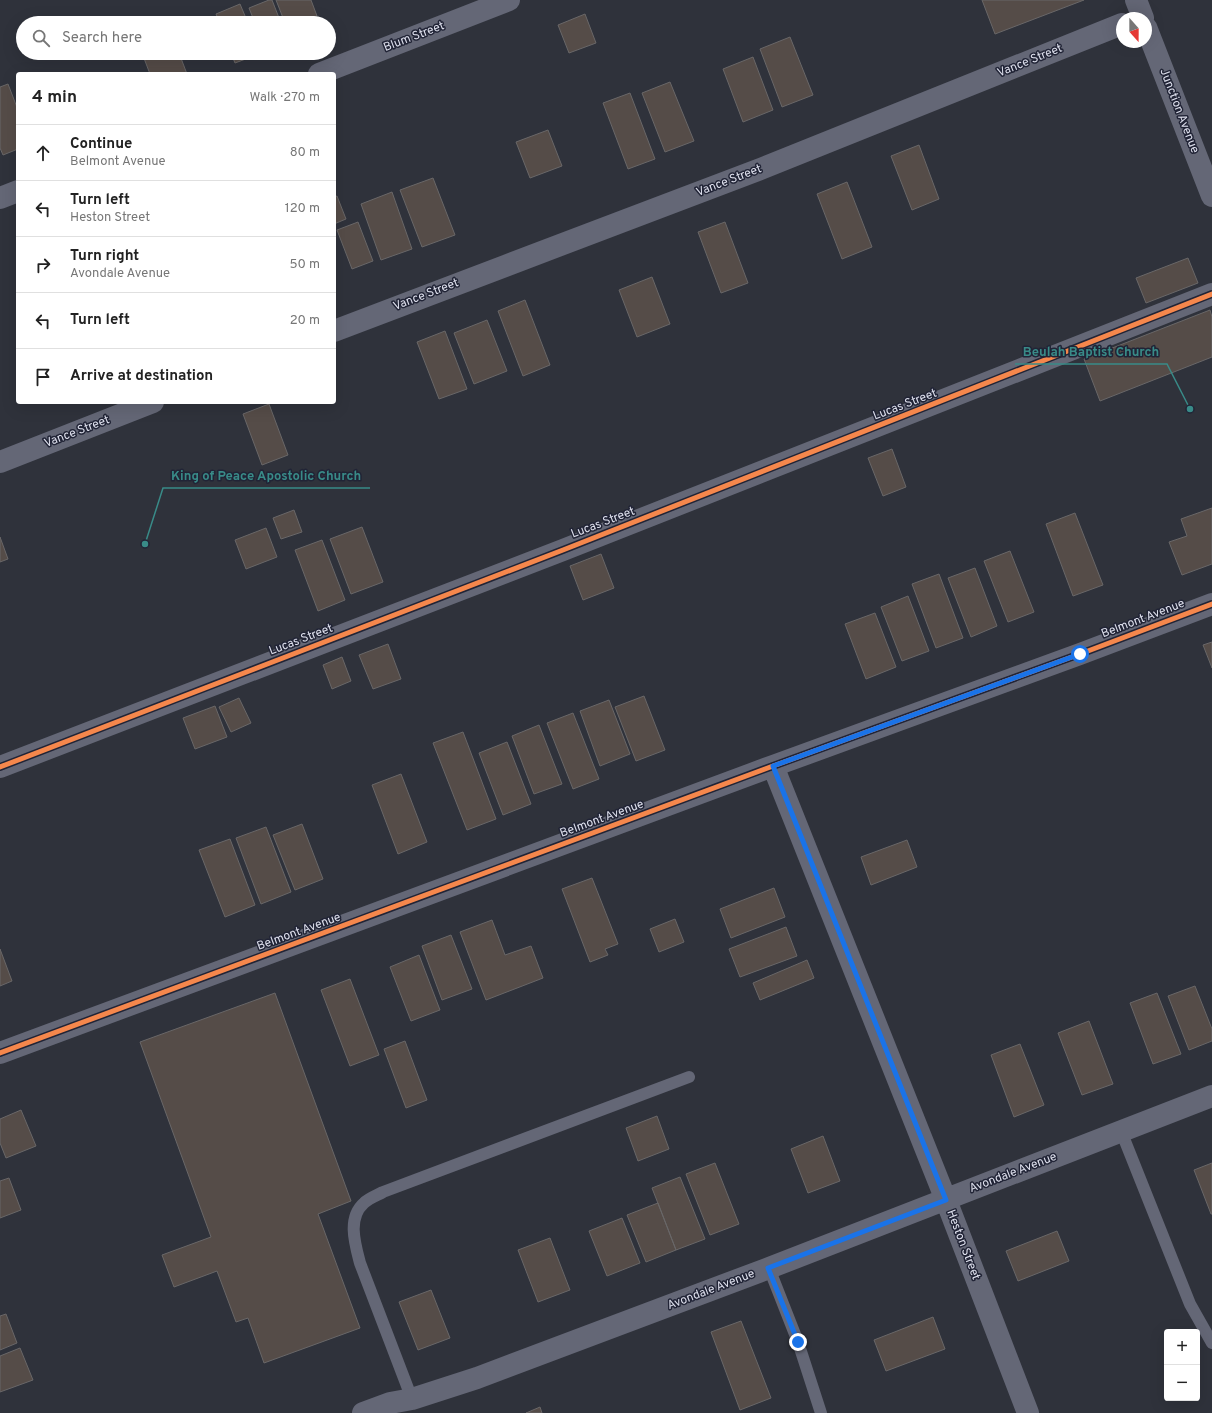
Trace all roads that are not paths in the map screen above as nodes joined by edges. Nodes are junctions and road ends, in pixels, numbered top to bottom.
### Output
1 (509, 0) edge
2 (1116, 26) edge
3 (1152, 44) edge
4 (323, 72) edge
5 (16, 192) edge
6 (1212, 196) edge
7 (0, 198) edge
8 (1212, 294) edge
9 (336, 329) edge
10 (148, 404) edge
11 (0, 462) edge
12 (1212, 604) edge
13 (773, 766) junction
14 (0, 767) edge
15 (0, 1053) edge
16 (689, 1077) dead end
17 (1212, 1096) edge
18 (1121, 1131) junction
19 (946, 1200) junction
20 (768, 1268) junction
21 (1212, 1343) edge
22 (414, 1406) edge
23 (363, 1413) edge
24 (821, 1413) edge
25 (1028, 1413) edge

1 - 4 street, Blum Street
2 - 9 street, Vance Street
3 - 6 street, Junction Avenue
5 - 7 street
8 - 14 street, Lucas Street
10 - 11 street, Vance Street
12 - 13 street, Belmont Avenue
13 - 15 street, Belmont Avenue
13 - 19 street, Heston Street
16 - 22 lane
17 - 18 street, Avondale Avenue
18 - 19 street, Avondale Avenue
18 - 21 lane
19 - 20 street, Avondale Avenue
19 - 25 street, Heston Street
20 - 22 street, Avondale Avenue
20 - 24 lane
22 - 23 street, Avondale Avenue

